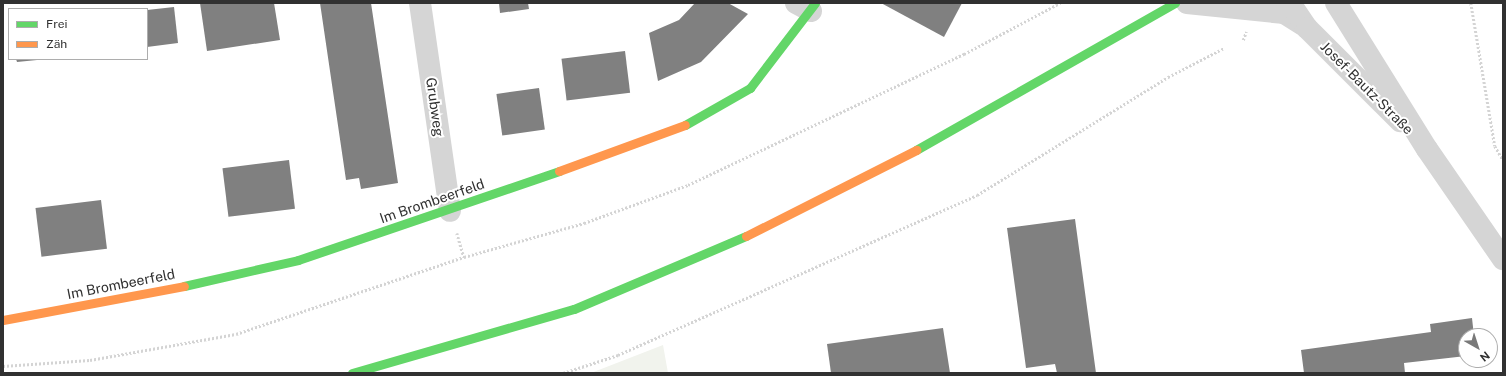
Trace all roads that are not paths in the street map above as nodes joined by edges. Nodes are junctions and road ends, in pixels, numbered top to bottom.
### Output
1 (420, 3) edge
2 (1175, 3) edge
3 (1187, 3) edge
4 (1290, 3) edge
5 (807, 6) edge
6 (1340, 6) edge
7 (1308, 28) junction
8 (1427, 149) junction
9 (450, 211) junction
10 (1503, 259) edge
11 (3, 320) edge
12 (352, 373) edge

1 - 9 street, Grubweg
2 - 12 main road
3 - 7 street, Josef-Bautz-Straße
4 - 7 street, Josef-Bautz-Straße
5 - 9 main road, Im Brombeerfeld
6 - 8 street, Josef-Bautz-Straße
7 - 8 street, Josef-Bautz-Straße
8 - 10 street, Josef-Bautz-Straße
9 - 11 main road, Im Brombeerfeld

